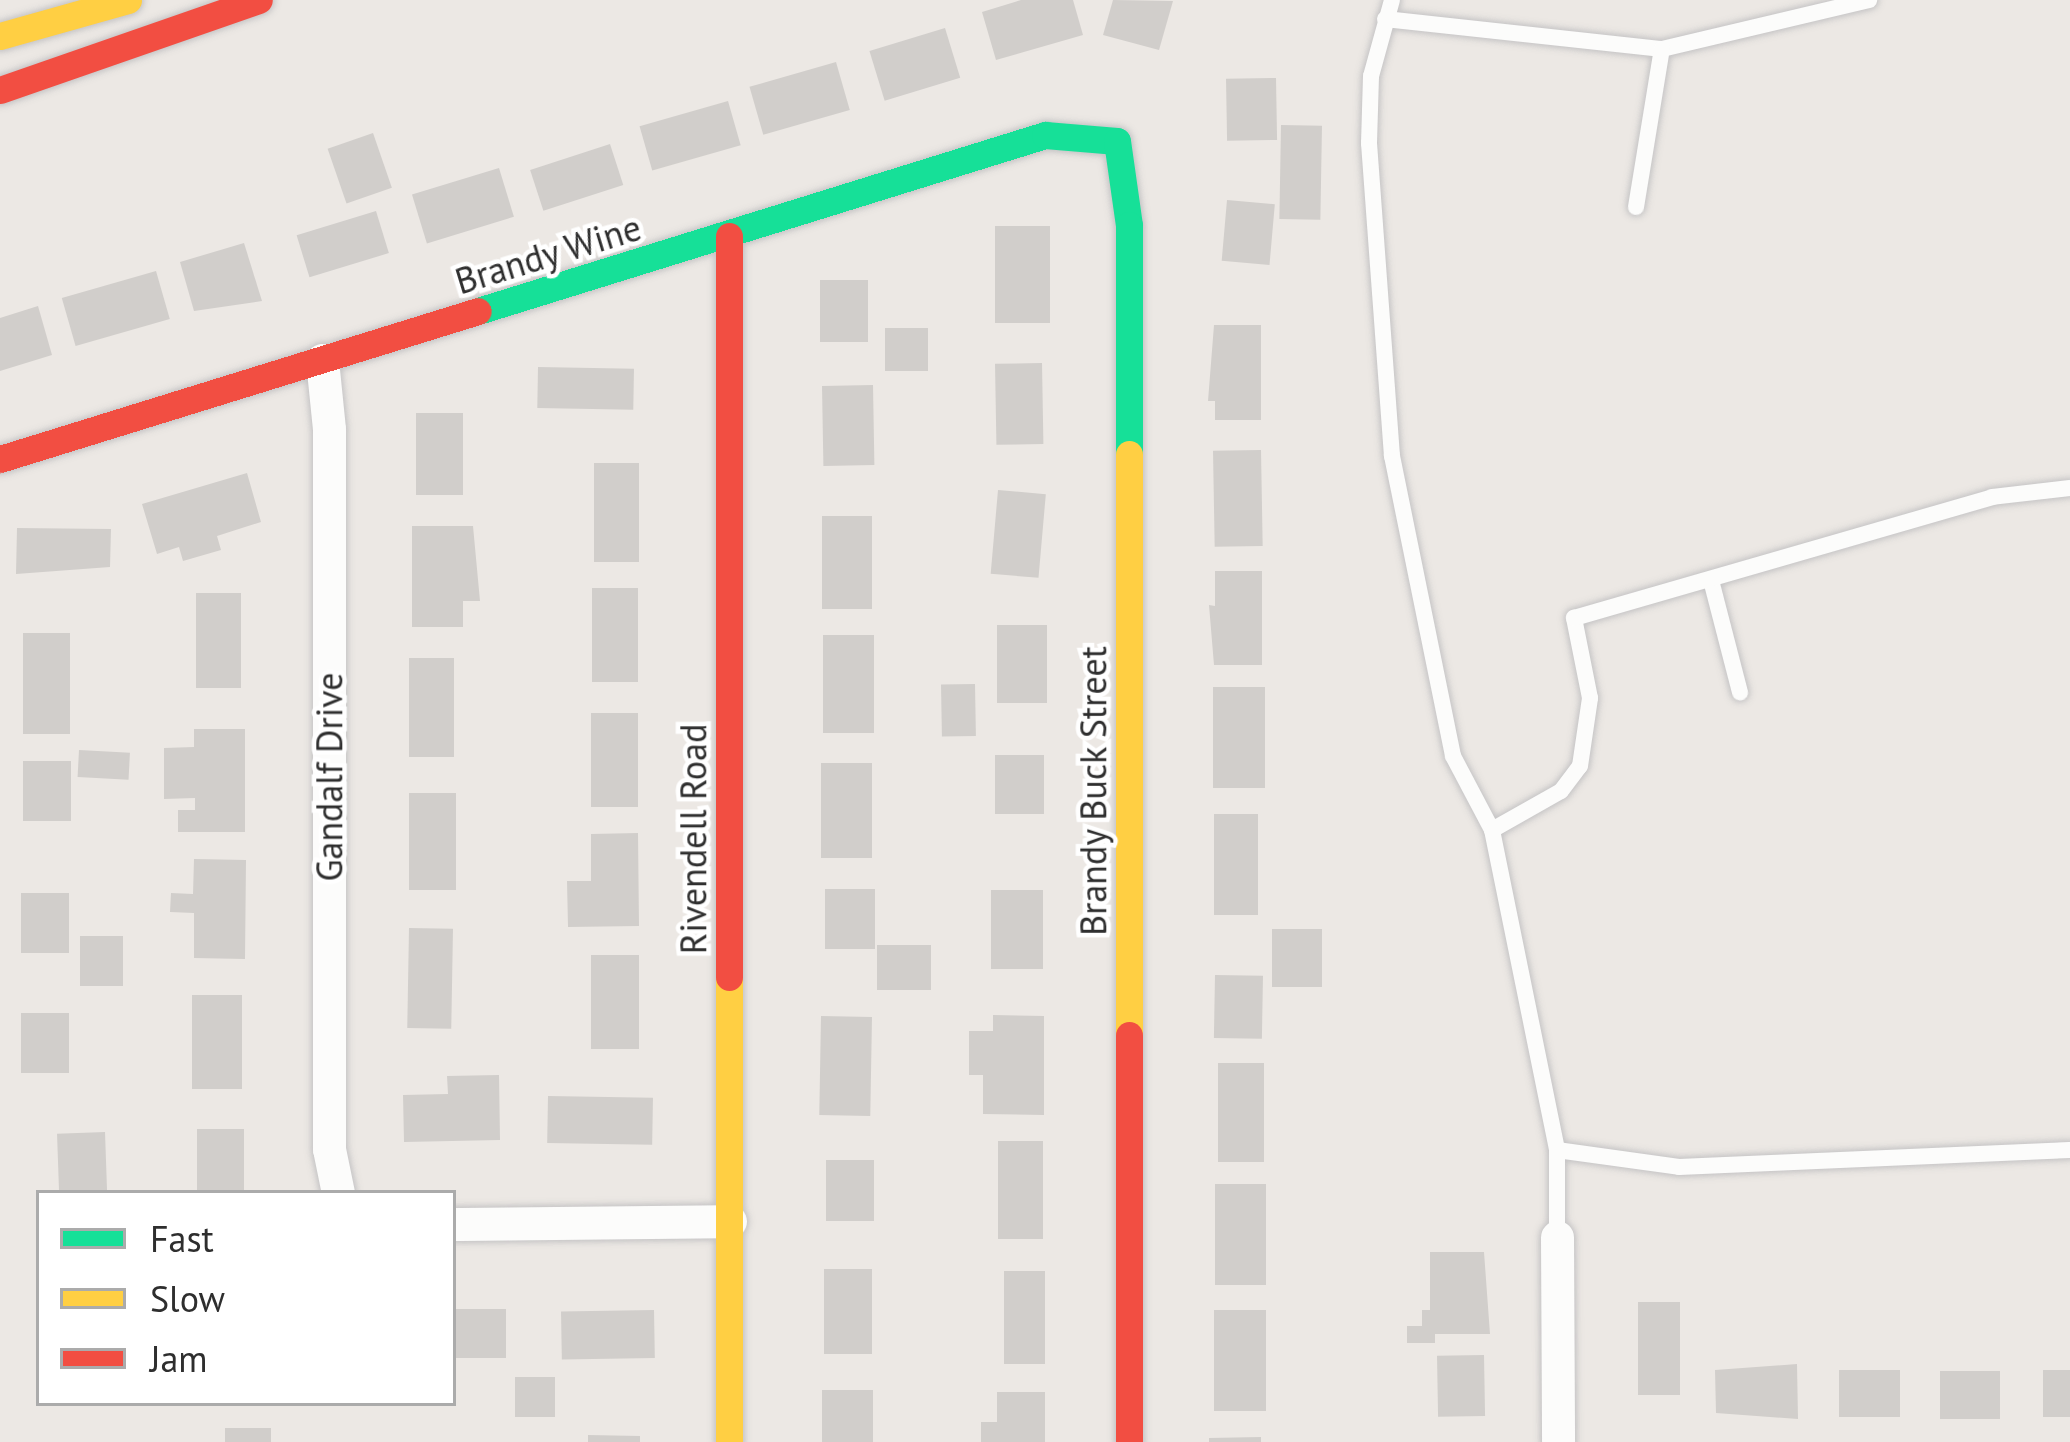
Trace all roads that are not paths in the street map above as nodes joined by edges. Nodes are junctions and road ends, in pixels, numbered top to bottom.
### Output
1 (128, 0) edge
2 (259, 0) edge
3 (1392, 0) edge
4 (1869, 0) edge
5 (1385, 19) junction
6 (0, 36) edge
7 (1662, 49) junction
8 (0, 90) edge
9 (1117, 141) joint
10 (1636, 207) dead end
11 (729, 236) junction
12 (322, 361) junction
13 (0, 459) edge
14 (2070, 488) edge
15 (1712, 584) junction
16 (1740, 692) dead end
17 (1492, 830) junction
18 (1557, 1150) junction
19 (2070, 1150) edge
20 (337, 1190) edge
21 (730, 1221) junction
22 (456, 1224) edge
23 (1558, 1237) joint
24 (730, 1442) edge
25 (1130, 1442) edge
26 (1558, 1442) edge

1 - 6 main road
2 - 8 main road
3 - 5 lane
4 - 7 lane
5 - 7 lane
5 - 17 lane
7 - 10 lane
9 - 11 main road, Brandy Wine
9 - 25 main road, Brandy Buck Street
11 - 12 main road, Brandy Wine
11 - 21 main road, Rivendell Road
12 - 13 main road, Brandy Wine
12 - 20 street, Gandalf Drive
14 - 15 lane
15 - 16 lane
15 - 17 lane
17 - 18 lane
18 - 19 lane
18 - 23 lane
21 - 22 street
21 - 24 main road, Rivendell Road
23 - 26 street

